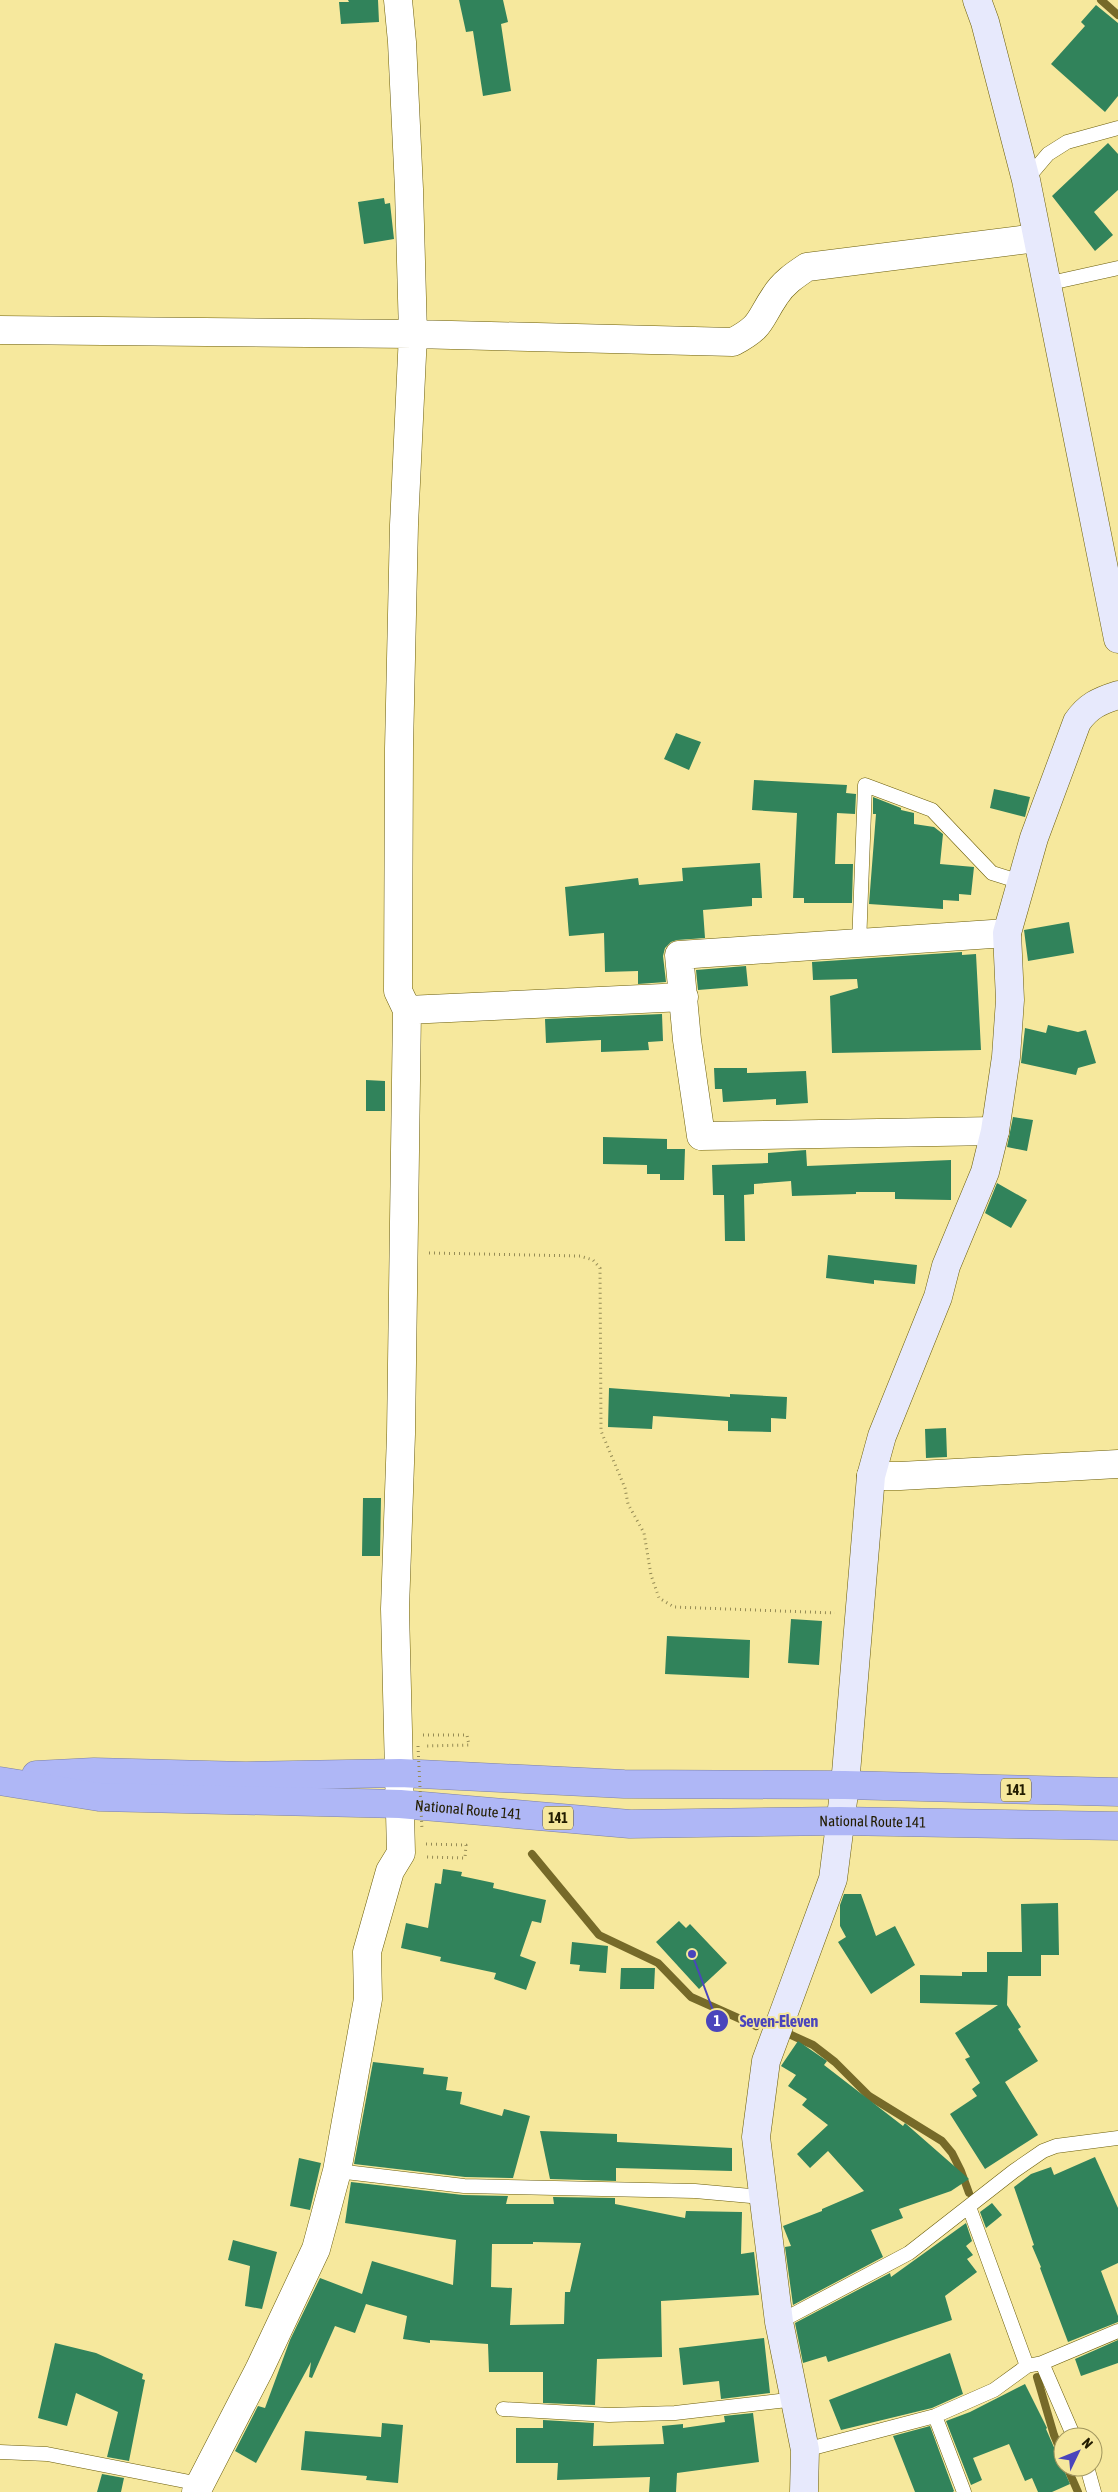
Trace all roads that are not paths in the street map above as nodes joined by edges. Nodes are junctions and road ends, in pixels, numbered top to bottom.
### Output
1 (398, 0) edge
2 (977, 0) edge
3 (1118, 128) edge
4 (1026, 180) junction
5 (1036, 238) junction
6 (1118, 268) edge
7 (1046, 284) junction
8 (0, 330) edge
9 (413, 334) junction
10 (1118, 639) edge
11 (1118, 695) edge
12 (1021, 882) junction
13 (1007, 934) junction
14 (859, 945) junction
15 (684, 997) junction
16 (407, 1010) junction
17 (995, 1130) junction
18 (1118, 1464) edge
19 (872, 1476) junction
20 (400, 1773) junction
21 (0, 1777) edge
22 (0, 1781) edge
23 (845, 1785) junction
24 (1118, 1792) edge
25 (400, 1804) junction
26 (840, 1821) junction
27 (1118, 1826) edge
28 (1118, 2138) edge
29 (337, 2171) junction
30 (762, 2197) junction
31 (969, 2207) junction
32 (779, 2322) junction
33 (1118, 2331) edge
34 (1042, 2363) junction
35 (1027, 2366) junction
36 (796, 2399) junction
37 (503, 2409) dead end
38 (935, 2416) junction
39 (1070, 2427) edge
40 (806, 2450) junction
41 (0, 2452) edge
42 (1090, 2477) edge
43 (200, 2489) edge
44 (804, 2492) edge
45 (964, 2492) edge
46 (1094, 2492) edge

1 - 9 street
2 - 4 main road
3 - 4 lane
4 - 5 main road
5 - 7 main road
5 - 9 street
6 - 7 lane
7 - 10 main road
8 - 9 street
9 - 16 street
11 - 12 main road
12 - 13 main road
12 - 14 lane
13 - 14 street
13 - 17 main road
14 - 15 street
15 - 16 street
15 - 17 street
16 - 20 street
17 - 19 main road
18 - 19 street
19 - 23 main road
20 - 21 highway, 141
20 - 23 highway, 141
20 - 25 street
22 - 25 highway, National Route 141 / 141
23 - 24 highway, 141
23 - 26 main road
25 - 26 highway, National Route 141 / 141
25 - 29 street
26 - 27 highway, National Route 141 / 141
26 - 30 main road
28 - 31 lane
29 - 30 lane
29 - 43 street
30 - 32 main road
31 - 32 lane
31 - 35 lane
32 - 36 main road
33 - 34 lane
34 - 35 lane
34 - 39 lane
35 - 38 lane
36 - 37 lane
36 - 40 main road
38 - 40 lane
38 - 45 lane
40 - 44 main road
41 - 43 lane
42 - 46 lane

